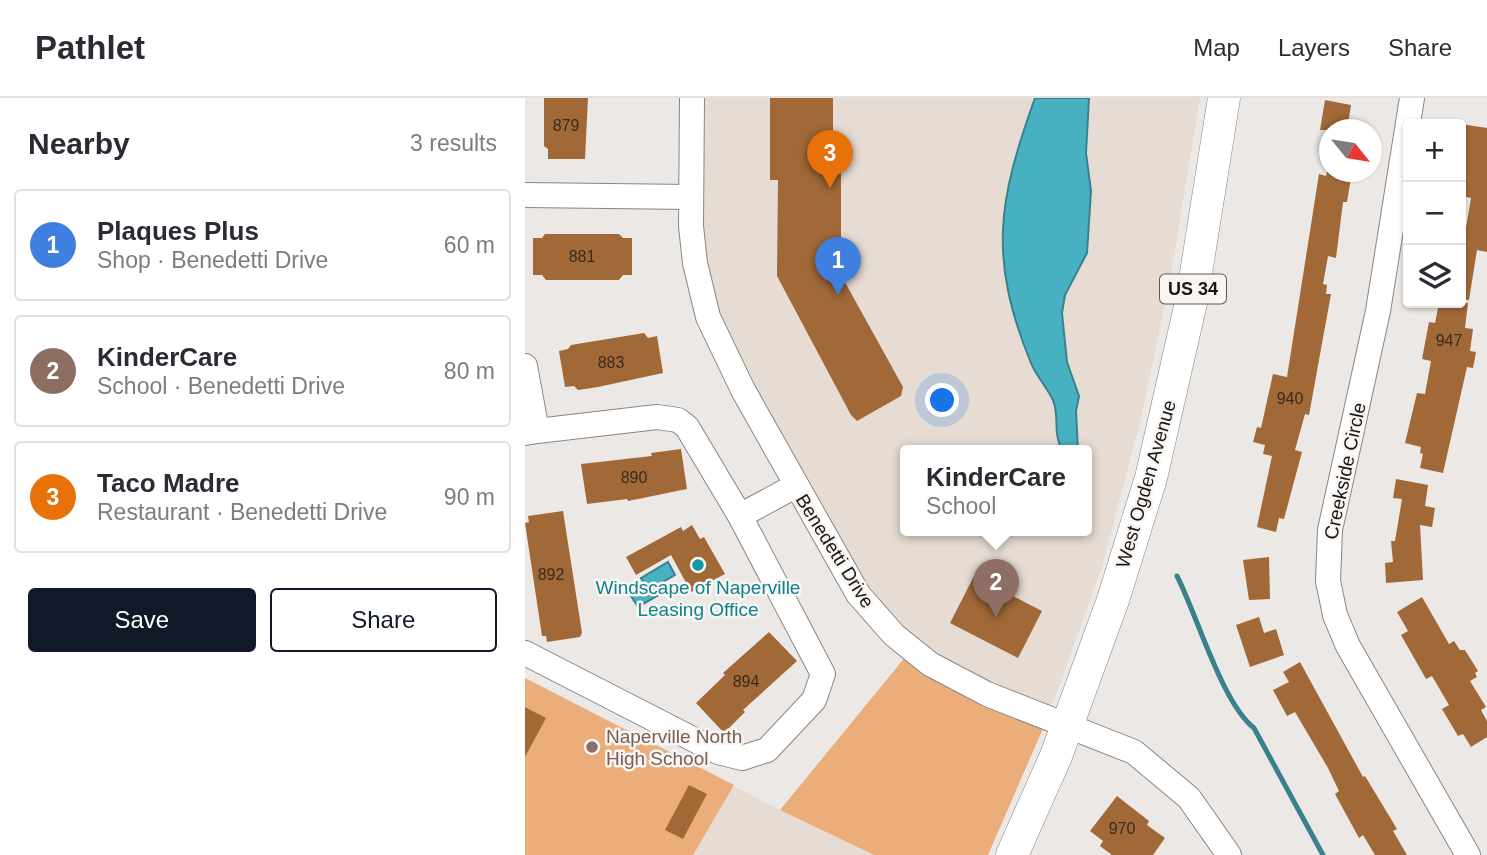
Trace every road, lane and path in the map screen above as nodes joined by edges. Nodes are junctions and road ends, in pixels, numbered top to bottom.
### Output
1 (692, 98) edge
2 (1224, 98) edge
3 (1412, 98) edge
4 (525, 195) edge
5 (691, 197) junction
6 (525, 366) edge
7 (531, 432) edge
8 (795, 486) junction
9 (740, 516) junction
10 (525, 653) edge
11 (1067, 724) junction
12 (1012, 855) edge
13 (1229, 855) edge
14 (1468, 855) edge

1 - 5 street, Benedetti Drive
2 - 11 main road, West Ogden Avenue / US 34
3 - 14 street, Creekside Circle
4 - 5 street
5 - 8 street, Benedetti Drive
6 - 7 street
7 - 9 street
8 - 9 street
8 - 11 street, Benedetti Drive
9 - 10 street
11 - 12 main road, West Ogden Avenue / US 34
11 - 13 street, Benedetti Drive

